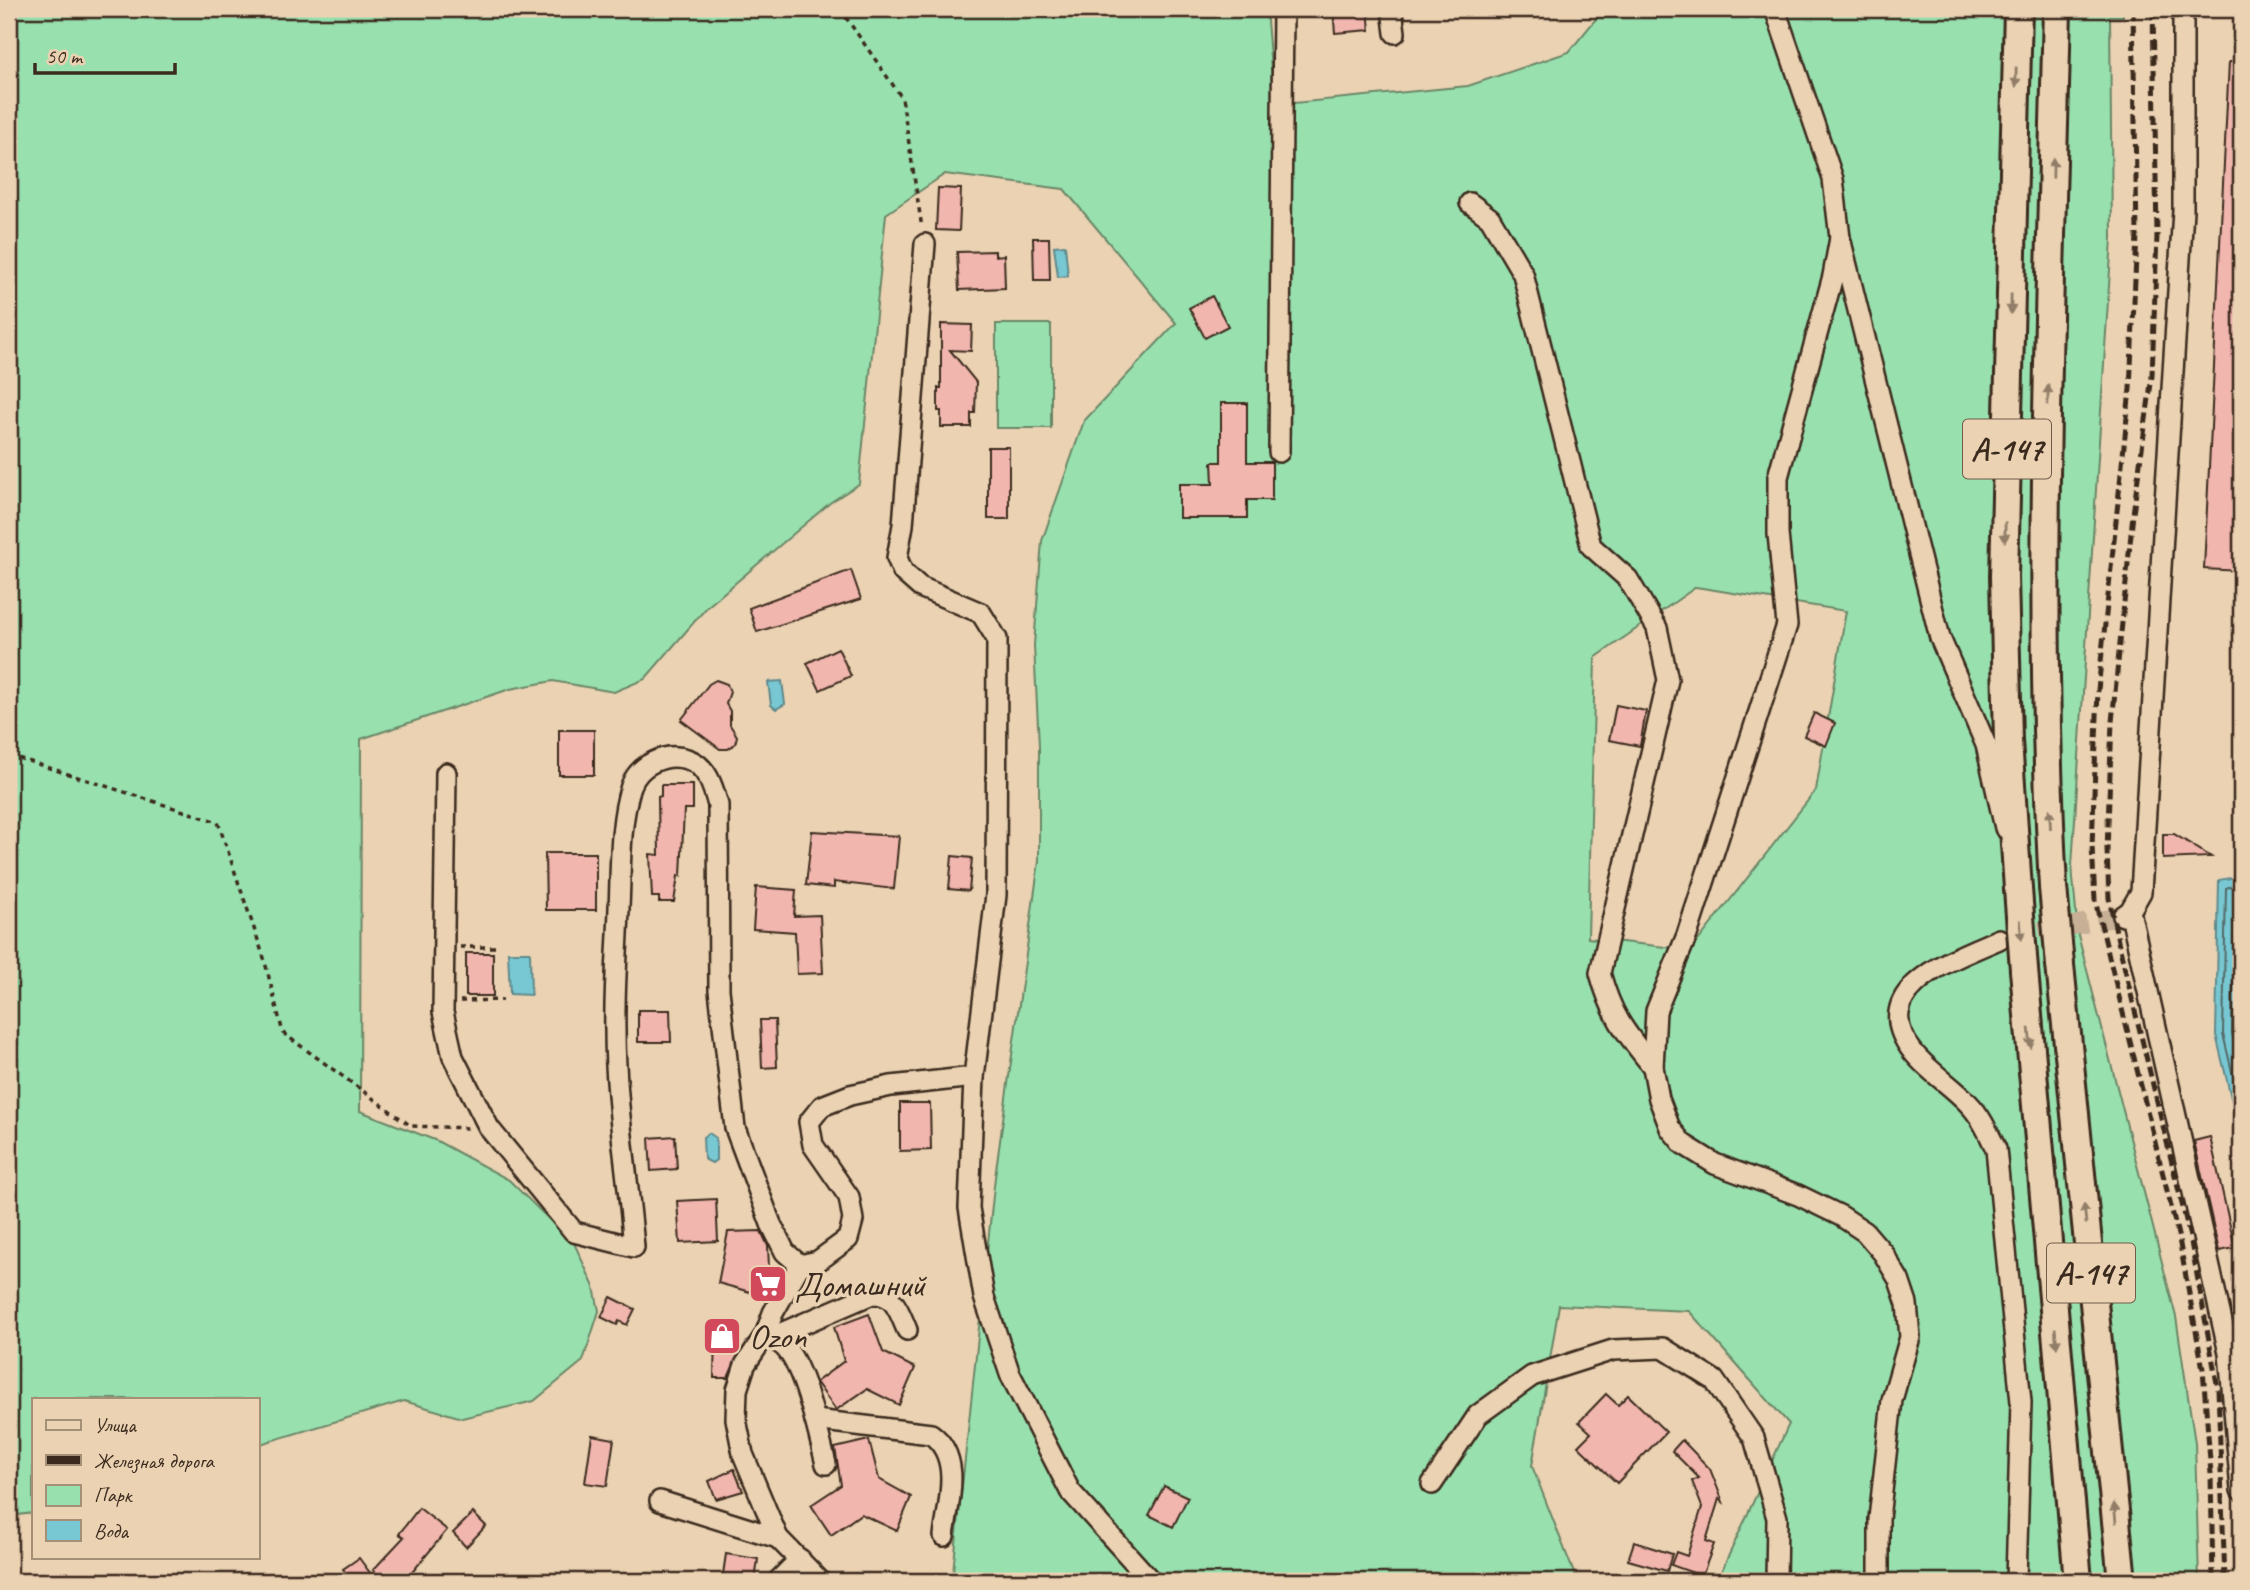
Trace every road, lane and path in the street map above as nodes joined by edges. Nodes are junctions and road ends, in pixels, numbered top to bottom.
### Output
1 (840, 9) edge
2 (1283, 9) edge
3 (1392, 9) edge
4 (1775, 9) edge
5 (2018, 9) edge
6 (2057, 9) edge
7 (2183, 9) edge
8 (1395, 33) dead end
9 (1470, 203) dead end
10 (1840, 238) junction
11 (925, 244) joint
12 (1279, 452) dead end
13 (9, 755) edge
14 (446, 773) dead end
15 (2018, 889) junction
16 (2000, 939) tunnel mouth
17 (500, 947) dead end
18 (452, 948) junction
19 (452, 1000) junction
20 (503, 1000) dead end
21 (1653, 1066) junction
22 (974, 1077) junction
23 (489, 1128) junction
24 (800, 1265) junction
25 (907, 1330) dead end
26 (767, 1336) junction
27 (814, 1420) junction
28 (826, 1464) dead end
29 (1432, 1484) dead end
30 (2241, 1490) edge
31 (660, 1500) dead end
32 (944, 1536) dead end
33 (778, 1538) junction
34 (800, 1559) junction
35 (778, 1581) edge
36 (820, 1581) edge
37 (1151, 1581) edge
38 (1776, 1581) edge
39 (1879, 1581) edge
40 (2016, 1581) edge
41 (2078, 1581) edge
42 (2122, 1581) edge

1 - 11 path
2 - 12 street
3 - 8 street
4 - 10 street
5 -> 15 highway, А-147
42 -> 6 highway, А-147, bridge
7 - 30 street
9 - 21 street
10 - 15 street
10 - 21 street
11 - 22 street
13 - 23 path
14 - 18 street
15 -> 41 highway, А-147, bridge
16 - 40 street
17 - 18 path
18 - 19 street
19 - 20 path
19 - 23 street
21 - 39 street
22 - 24 street
22 - 37 street
23 - 24 street
24 - 26 street
25 - 26 street
26 - 27 street
26 - 33 street
27 - 28 street
27 - 32 street
29 - 38 street
31 - 33 street
33 - 34 street
34 - 35 street
34 - 36 street

